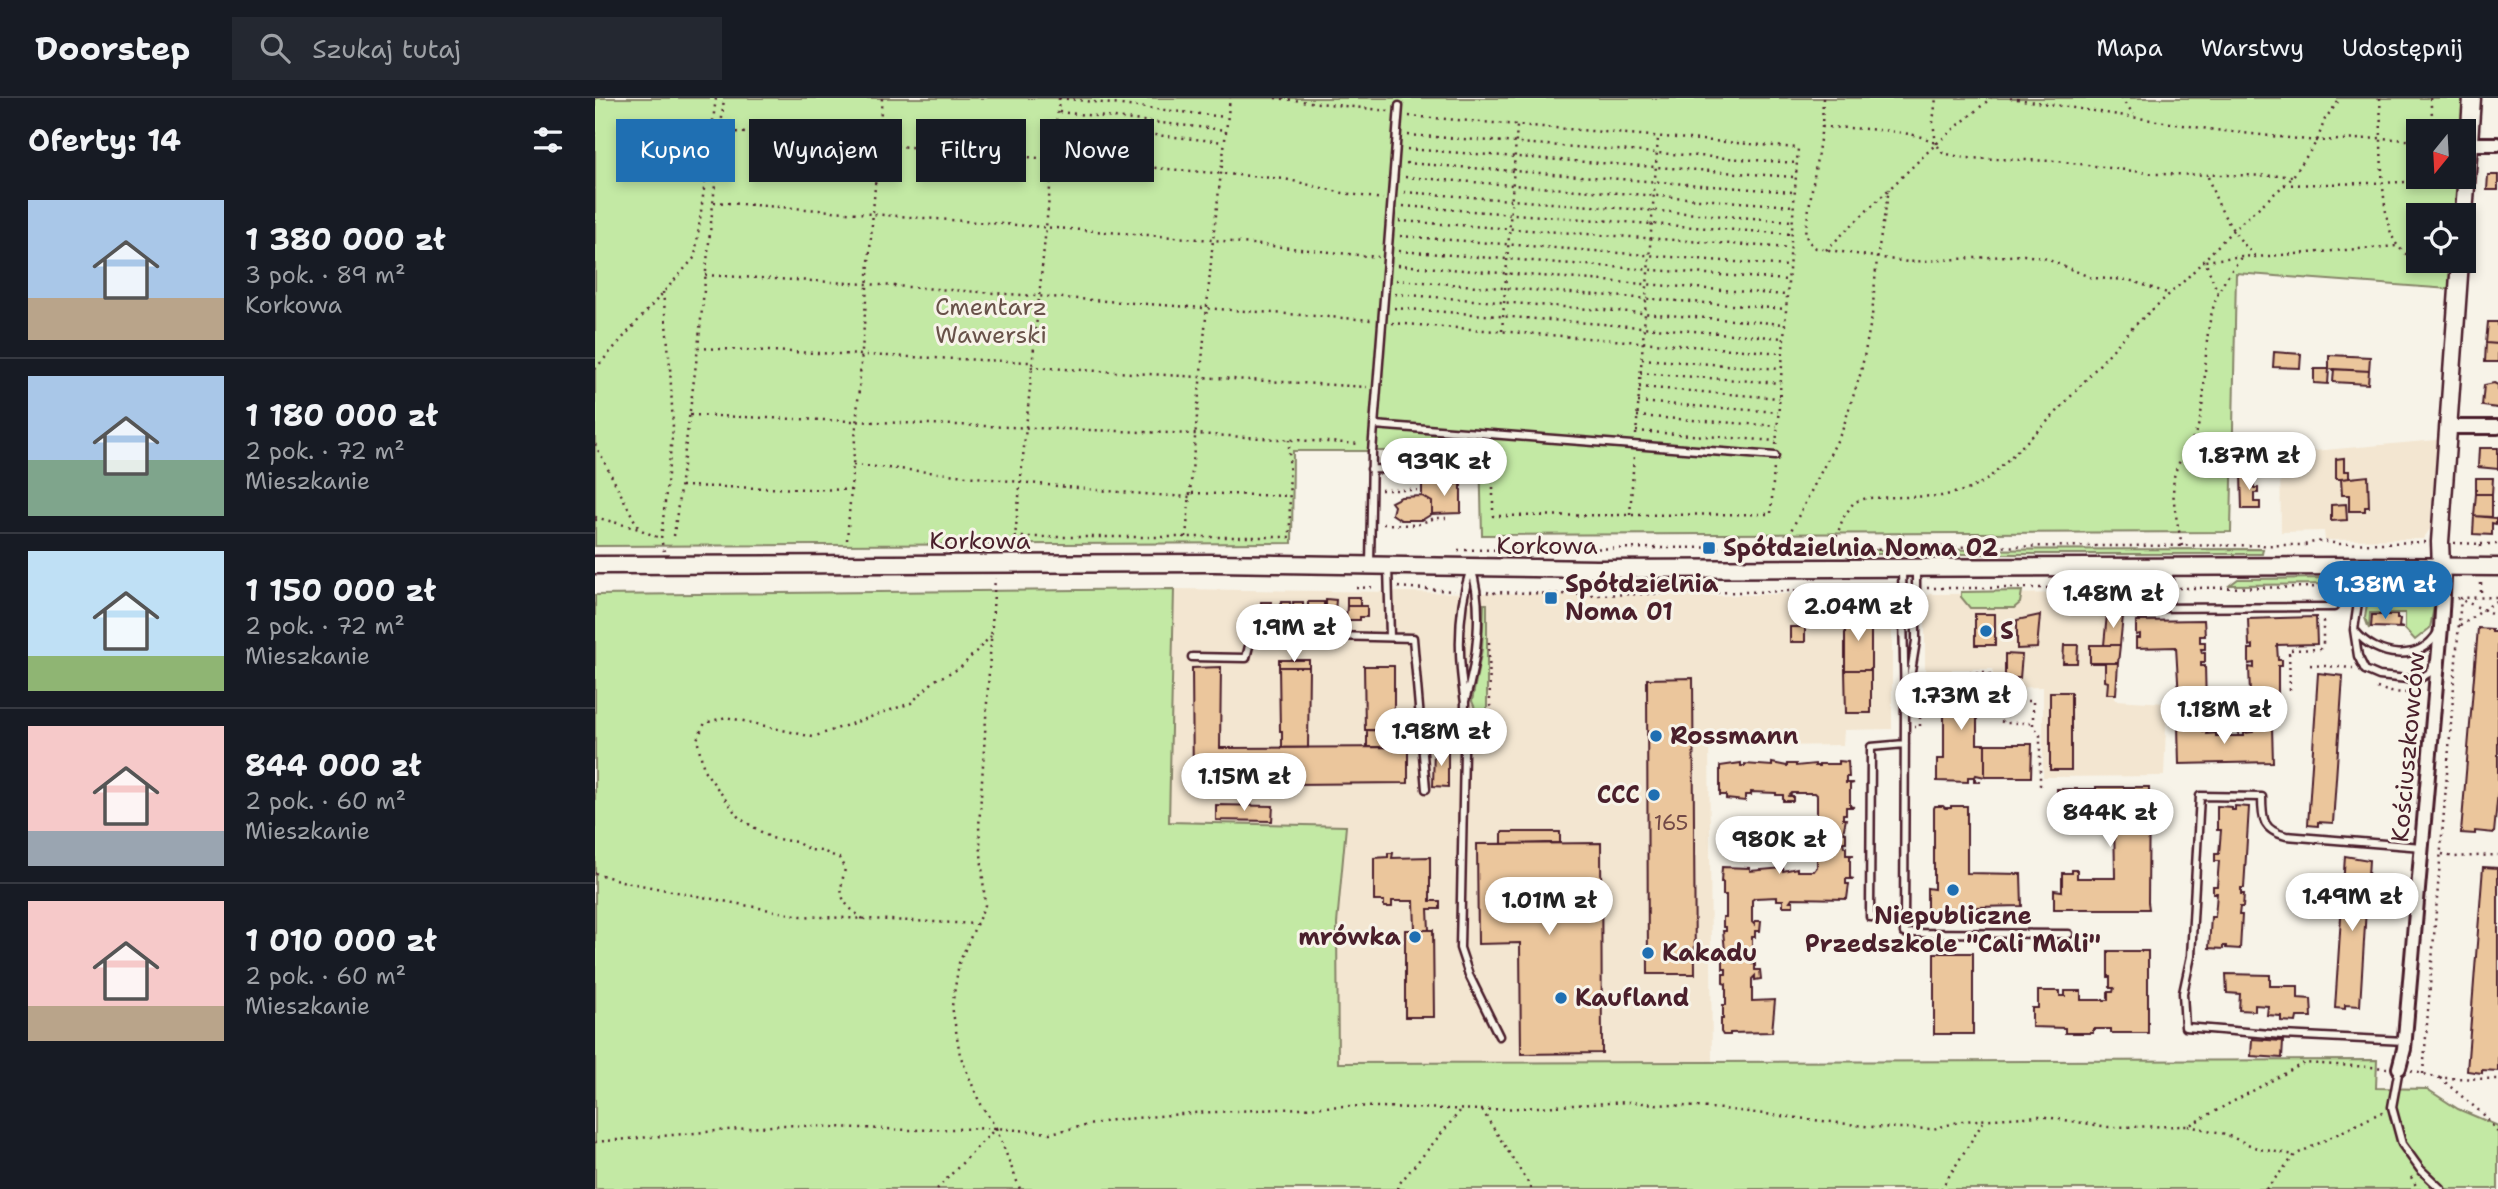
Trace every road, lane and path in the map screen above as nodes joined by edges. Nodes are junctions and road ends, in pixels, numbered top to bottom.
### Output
1 (716, 98) edge
2 (724, 98) edge
3 (882, 98) edge
4 (1059, 98) edge
5 (1230, 98) edge
6 (1275, 98) edge
7 (1823, 98) edge
8 (1936, 98) edge
9 (1991, 98) edge
10 (2010, 98) edge
11 (2120, 98) edge
12 (2341, 98) edge
13 (2380, 98) edge
14 (2430, 98) edge
15 (2472, 98) edge
16 (1399, 109) junction
17 (1058, 112) junction
18 (2135, 116) junction
19 (1228, 117) junction
20 (721, 119) edge
21 (881, 119) edge
22 (1057, 119) edge
23 (2433, 119) edge
24 (2471, 119) edge
25 (1517, 126) junction
26 (1822, 127) junction
27 (1226, 130) junction
28 (1397, 134) junction
29 (1154, 135) edge
30 (1658, 136) junction
31 (2382, 138) junction
32 (2406, 140) edge
33 (2317, 141) junction
34 (1224, 142) junction
35 (1516, 142) junction
36 (1936, 144) junction
37 (2498, 144) edge
38 (2476, 145) edge
39 (902, 147) edge
40 (1396, 148) junction
41 (1657, 153) junction
42 (1515, 157) junction
43 (1040, 158) edge
44 (1395, 162) junction
45 (1797, 163) junction
46 (1655, 167) junction
47 (1154, 169) edge
48 (1514, 171) junction
49 (1220, 175) junction
50 (2207, 176) junction
51 (2293, 176) junction
52 (1394, 177) junction
53 (1796, 177) junction
54 (1654, 181) junction
55 (716, 182) edge
56 (876, 182) edge
57 (1051, 182) edge
58 (2384, 182) junction
59 (2406, 182) edge
60 (1513, 185) junction
61 (2284, 185) junction
62 (1889, 189) junction
63 (1394, 192) junction
64 (1795, 192) junction
65 (1653, 196) junction
66 (1512, 199) junction
67 (714, 202) junction
68 (1393, 203) junction
69 (1794, 206) junction
70 (1652, 210) junction
71 (1510, 214) junction
72 (874, 215) junction
73 (1391, 220) junction
74 (1793, 221) junction
75 (1651, 224) junction
76 (1509, 228) junction
77 (1046, 229) junction
78 (2232, 231) junction
79 (1791, 234) junction
80 (1390, 236) junction
81 (1213, 240) junction
82 (1650, 240) junction
83 (1508, 245) junction
84 (2397, 246) junction
85 (1790, 248) junction
86 (1826, 250) junction
87 (2406, 252) edge
88 (1649, 256) junction
89 (2242, 256) junction
90 (1388, 257) junction
91 (2256, 257) junction
92 (1877, 258) junction
93 (1507, 259) junction
94 (2205, 261) junction
95 (1789, 266) junction
96 (1648, 270) junction
97 (1506, 273) junction
98 (2459, 273) edge
99 (705, 275) junction
100 (1386, 280) junction
101 (1788, 280) junction
102 (867, 284) junction
103 (1647, 285) junction
104 (1505, 288) junction
105 (663, 292) junction
106 (1385, 293) junction
107 (2170, 294) junction
108 (2218, 294) junction
109 (1787, 295) junction
110 (1039, 297) junction
111 (1646, 299) junction
112 (1504, 302) junction
113 (1384, 307) junction
114 (1207, 308) junction
115 (1786, 309) junction
116 (1645, 313) junction
117 (1503, 316) junction
118 (1383, 323) junction
119 (1785, 324) junction
120 (1644, 327) junction
121 (1502, 331) junction
122 (1784, 338) junction
123 (1643, 342) junction
124 (698, 348) junction
125 (1783, 353) junction
126 (862, 354) junction
127 (1641, 359) junction
128 (1032, 367) junction
129 (595, 369) edge
130 (1781, 369) junction
131 (1640, 373) junction
132 (1202, 378) junction
133 (1780, 383) junction
134 (1377, 387) junction
135 (1639, 387) junction
136 (1779, 398) junction
137 (1638, 402) junction
138 (1778, 412) junction
139 (689, 415) junction
140 (1637, 416) junction
141 (857, 421) junction
142 (1374, 425) junction
143 (1777, 426) junction
144 (2448, 427) junction
145 (2498, 427) edge
146 (1026, 428) junction
147 (1636, 430) junction
148 (1196, 434) junction
149 (1493, 435) junction
150 (1289, 440) junction
151 (1776, 441) junction
152 (595, 444) edge
153 (1372, 445) junction
154 (1635, 446) junction
155 (1775, 456) junction
156 (853, 465) junction
157 (1371, 469) junction
158 (1458, 470) dead end
159 (1021, 482) junction
160 (681, 486) junction
161 (851, 490) junction
162 (1379, 491) dead end
163 (1417, 491) dead end
164 (1190, 495) junction
165 (1290, 496) junction
166 (1630, 515) junction
167 (1446, 518) dead end
168 (595, 519) edge
169 (1379, 528) dead end
170 (639, 529) junction
171 (674, 536) dead end
172 (1186, 537) junction
173 (847, 540) dead end
174 (2441, 542) junction
175 (2481, 544) junction
176 (2498, 544) edge
177 (2182, 546) junction
178 (1782, 548) junction
179 (1453, 550) dead end
180 (1831, 551) junction
181 (595, 565) edge
182 (996, 565) junction
183 (1370, 565) junction
184 (1388, 566) junction
185 (2363, 566) junction
186 (2441, 566) junction
187 (2177, 567) junction
188 (1471, 568) junction
189 (1909, 568) junction
190 (2480, 568) junction
191 (2498, 568) edge
192 (1387, 586) junction
193 (2359, 586) junction
194 (1356, 588) dead end
195 (2169, 588) junction
196 (1902, 589) junction
197 (1916, 589) junction
198 (1457, 592) dead end
199 (1487, 592) dead end
200 (2431, 593) dead end
201 (1492, 594) junction
202 (2450, 597) dead end
203 (2461, 598) junction
204 (2498, 598) edge
205 (1488, 601) dead end
206 (2334, 607) dead end
207 (2134, 608) dead end
208 (2169, 608) junction
209 (2484, 610) junction
210 (2498, 616) edge
211 (2323, 618) dead end
212 (2460, 626) junction
213 (2441, 627) junction
214 (2354, 630) junction
215 (991, 636) junction
216 (1389, 637) junction
217 (1489, 640) dead end
218 (2438, 654) junction
219 (1192, 657) dead end
220 (2310, 666) dead end
221 (2353, 668) dead end
222 (1917, 674) dead end
223 (2290, 690) dead end
224 (1997, 701) junction
225 (1465, 703) junction
226 (1905, 706) junction
227 (1493, 715) dead end
228 (2033, 723) junction
229 (1905, 744) junction
230 (1426, 789) dead end
231 (2038, 790) dead end
232 (2422, 847) junction
233 (2442, 855) junction
234 (2498, 855) edge
235 (595, 873) edge
236 (1904, 918) junction
237 (863, 919) junction
238 (978, 924) junction
239 (2069, 934) dead end
240 (1499, 1036) dead end
241 (2405, 1041) junction
242 (2304, 1063) dead end
243 (2399, 1068) joint
244 (2423, 1074) dead end
245 (2440, 1078) dead end
246 (2392, 1107) junction
247 (1462, 1109) junction
248 (1482, 1110) junction
249 (1985, 1119) junction
250 (2188, 1126) junction
251 (996, 1128) junction
252 (2498, 1133) edge
253 (595, 1142) edge
254 (2295, 1155) junction
255 (937, 1189) edge
256 (1020, 1189) edge
257 (1398, 1189) edge
258 (1532, 1189) edge
259 (1941, 1189) edge
260 (2266, 1189) edge
261 (2441, 1189) edge

1 - 105 path
2 - 20 path
3 - 21 path
4 - 17 path
4 - 19 path
5 - 19 path
6 - 16 path
7 - 26 path
8 - 36 path
9 - 36 path
10 - 18 path
11 - 18 path
12 - 33 path
13 - 31 path
14 - 23 path
15 - 24 street
16 - 25 path
16 - 28 lane
17 - 22 path
17 - 27 path
18 - 33 path
19 - 27 path
25 - 30 path
25 - 35 path
26 - 36 path
26 - 86 path
27 - 34 path
28 - 35 path
28 - 40 lane
29 - 34 path
30 - 41 path
30 - 45 path
31 - 32 path
31 - 33 path
31 - 58 path
33 - 51 path
34 - 49 path
35 - 41 path
35 - 42 path
36 - 50 path
36 - 62 path
37 - 38 street
39 - 43 path
40 - 42 path
40 - 44 lane
41 - 45 path
41 - 46 path
42 - 46 path
42 - 48 path
44 - 48 path
44 - 52 lane
45 - 53 path
46 - 53 path
46 - 54 path
47 - 49 path
48 - 54 path
48 - 60 path
49 - 68 path
49 - 81 path
50 - 51 path
50 - 78 path
51 - 61 path
52 - 60 path
52 - 63 lane
53 - 64 path
54 - 64 path
54 - 65 path
55 - 67 path
56 - 72 path
57 - 77 path
58 - 59 path
58 - 61 path
58 - 84 path
60 - 65 path
60 - 66 path
61 - 78 path
62 - 86 path
62 - 92 path
63 - 66 path
63 - 68 lane
64 - 69 path
65 - 69 path
65 - 70 path
66 - 70 path
66 - 71 path
67 - 72 path
67 - 99 path
68 - 71 path
68 - 73 lane
69 - 74 path
70 - 74 path
70 - 75 path
71 - 75 path
71 - 76 path
72 - 77 path
72 - 102 path
73 - 76 path
73 - 80 lane
74 - 79 path
75 - 79 path
75 - 82 path
76 - 82 path
76 - 83 path
77 - 81 path
77 - 110 path
78 - 91 path
78 - 94 path
79 - 85 path
80 - 83 path
80 - 90 lane
81 - 90 path
81 - 114 path
82 - 85 path
82 - 88 path
83 - 88 path
83 - 93 path
84 - 87 path
84 - 91 path
85 - 95 path
86 - 92 path
88 - 95 path
88 - 96 path
89 - 91 path
89 - 94 path
89 - 108 path
90 - 93 path
90 - 97 path
90 - 100 lane
92 - 107 path
92 - 178 path
93 - 96 path
93 - 97 path
94 - 107 path
94 - 108 path
95 - 101 path
96 - 101 path
96 - 103 path
97 - 103 path
97 - 104 path
98 - 144 street, Kościuszkowców
99 - 102 path
99 - 124 path
100 - 104 path
100 - 106 lane
101 - 109 path
102 - 110 path
102 - 126 path
103 - 109 path
103 - 111 path
104 - 111 path
104 - 112 path
105 - 129 path
105 - 170 path
106 - 112 path
106 - 113 lane
107 - 180 path
108 - 177 path
109 - 115 path
110 - 114 path
110 - 128 path
111 - 115 path
111 - 116 path
112 - 116 path
112 - 117 path
113 - 117 path
113 - 118 lane
114 - 118 path
114 - 132 path
115 - 119 path
116 - 119 path
116 - 120 path
117 - 120 path
117 - 121 path
118 - 121 path
118 - 134 lane
119 - 122 path
120 - 122 path
120 - 123 path
121 - 123 path
122 - 125 path
123 - 125 path
123 - 127 path
124 - 126 path
124 - 139 path
125 - 130 path
126 - 128 path
126 - 141 path
127 - 130 path
127 - 131 path
128 - 132 path
128 - 146 path
130 - 133 path
131 - 133 path
131 - 135 path
132 - 134 path
132 - 148 path
133 - 136 path
134 - 142 lane
135 - 136 path
135 - 137 path
136 - 138 path
137 - 138 path
137 - 140 path
138 - 143 path
139 - 141 path
139 - 160 path
140 - 143 path
140 - 147 path
141 - 146 path
141 - 156 path
142 - 149 lane
142 - 153 lane
143 - 151 path
144 - 145 street
144 - 174 street, Kościuszkowców
146 - 148 path
146 - 159 path
147 - 151 path
147 - 154 path
148 - 150 path
148 - 164 path
149 - 154 lane
149 - 166 path
150 - 153 path
150 - 165 path
151 - 155 path
152 - 170 path
153 - 157 lane
154 - 155 lane
154 - 166 path
155 - 166 path
156 - 159 path
156 - 161 path
157 - 158 lane
157 - 183 lane
159 - 164 path
159 - 172 path
160 - 161 path
160 - 171 path
161 - 173 path
162 - 163 path
164 - 165 path
164 - 172 path
165 - 172 path
167 - 169 path
168 - 170 path
174 - 175 path
174 - 177 path
174 - 186 street, Kościuszkowców
175 - 176 path
175 - 190 path
177 - 180 path
177 - 187 path
178 - 179 path
178 - 180 path
181 - 182 street, Korkowa
182 - 183 street, Korkowa
182 - 215 path
183 - 184 street, Korkowa
184 - 188 street, Korkowa
184 - 192 lane
185 - 186 street, Korkowa
185 - 187 street, Korkowa
185 - 193 lane
186 - 190 street, Korkowa
186 - 213 street, Kościuszkowców
187 - 189 street, Korkowa
187 - 195 lane
188 - 189 street, Korkowa
188 - 225 lane
188 - 225 lane
189 - 196 lane
189 - 197 lane
190 - 191 street, Korkowa
192 - 194 path
192 - 198 path
192 - 216 lane
193 - 195 path
193 - 200 path
193 - 214 lane
195 - 197 path
195 - 208 lane
196 - 201 path
196 - 226 lane
197 - 226 lane
199 - 201 path
201 - 205 path
202 - 203 path
203 - 204 path
203 - 209 path
203 - 212 path
204 - 209 path
206 - 208 lane
207 - 208 lane
209 - 210 path
209 - 212 path
211 - 223 path
212 - 233 path
213 - 214 lane
213 - 218 street, Kościuszkowców
214 - 218 lane
215 - 237 path
215 - 238 path
216 - 219 lane
216 - 230 lane
217 - 227 path
218 - 232 street, Kościuszkowców
220 - 221 path
222 - 224 path
224 - 228 path
224 - 228 path
225 - 240 lane
226 - 229 lane
228 - 231 path
229 - 236 lane
229 - 236 lane
232 - 241 street, Kościuszkowców
232 - 241 lane
233 - 234 path
233 - 244 path
235 - 237 path
236 - 239 lane
237 - 238 path
238 - 251 path
241 - 243 street, Kościuszkowców
242 - 250 path
243 - 246 lane
245 - 252 path
246 - 254 path
246 - 261 lane
247 - 248 path
247 - 251 path
247 - 257 path
248 - 249 path
248 - 258 path
249 - 250 path
249 - 259 path
250 - 254 path
251 - 253 path
251 - 255 path
251 - 256 path
254 - 260 path

